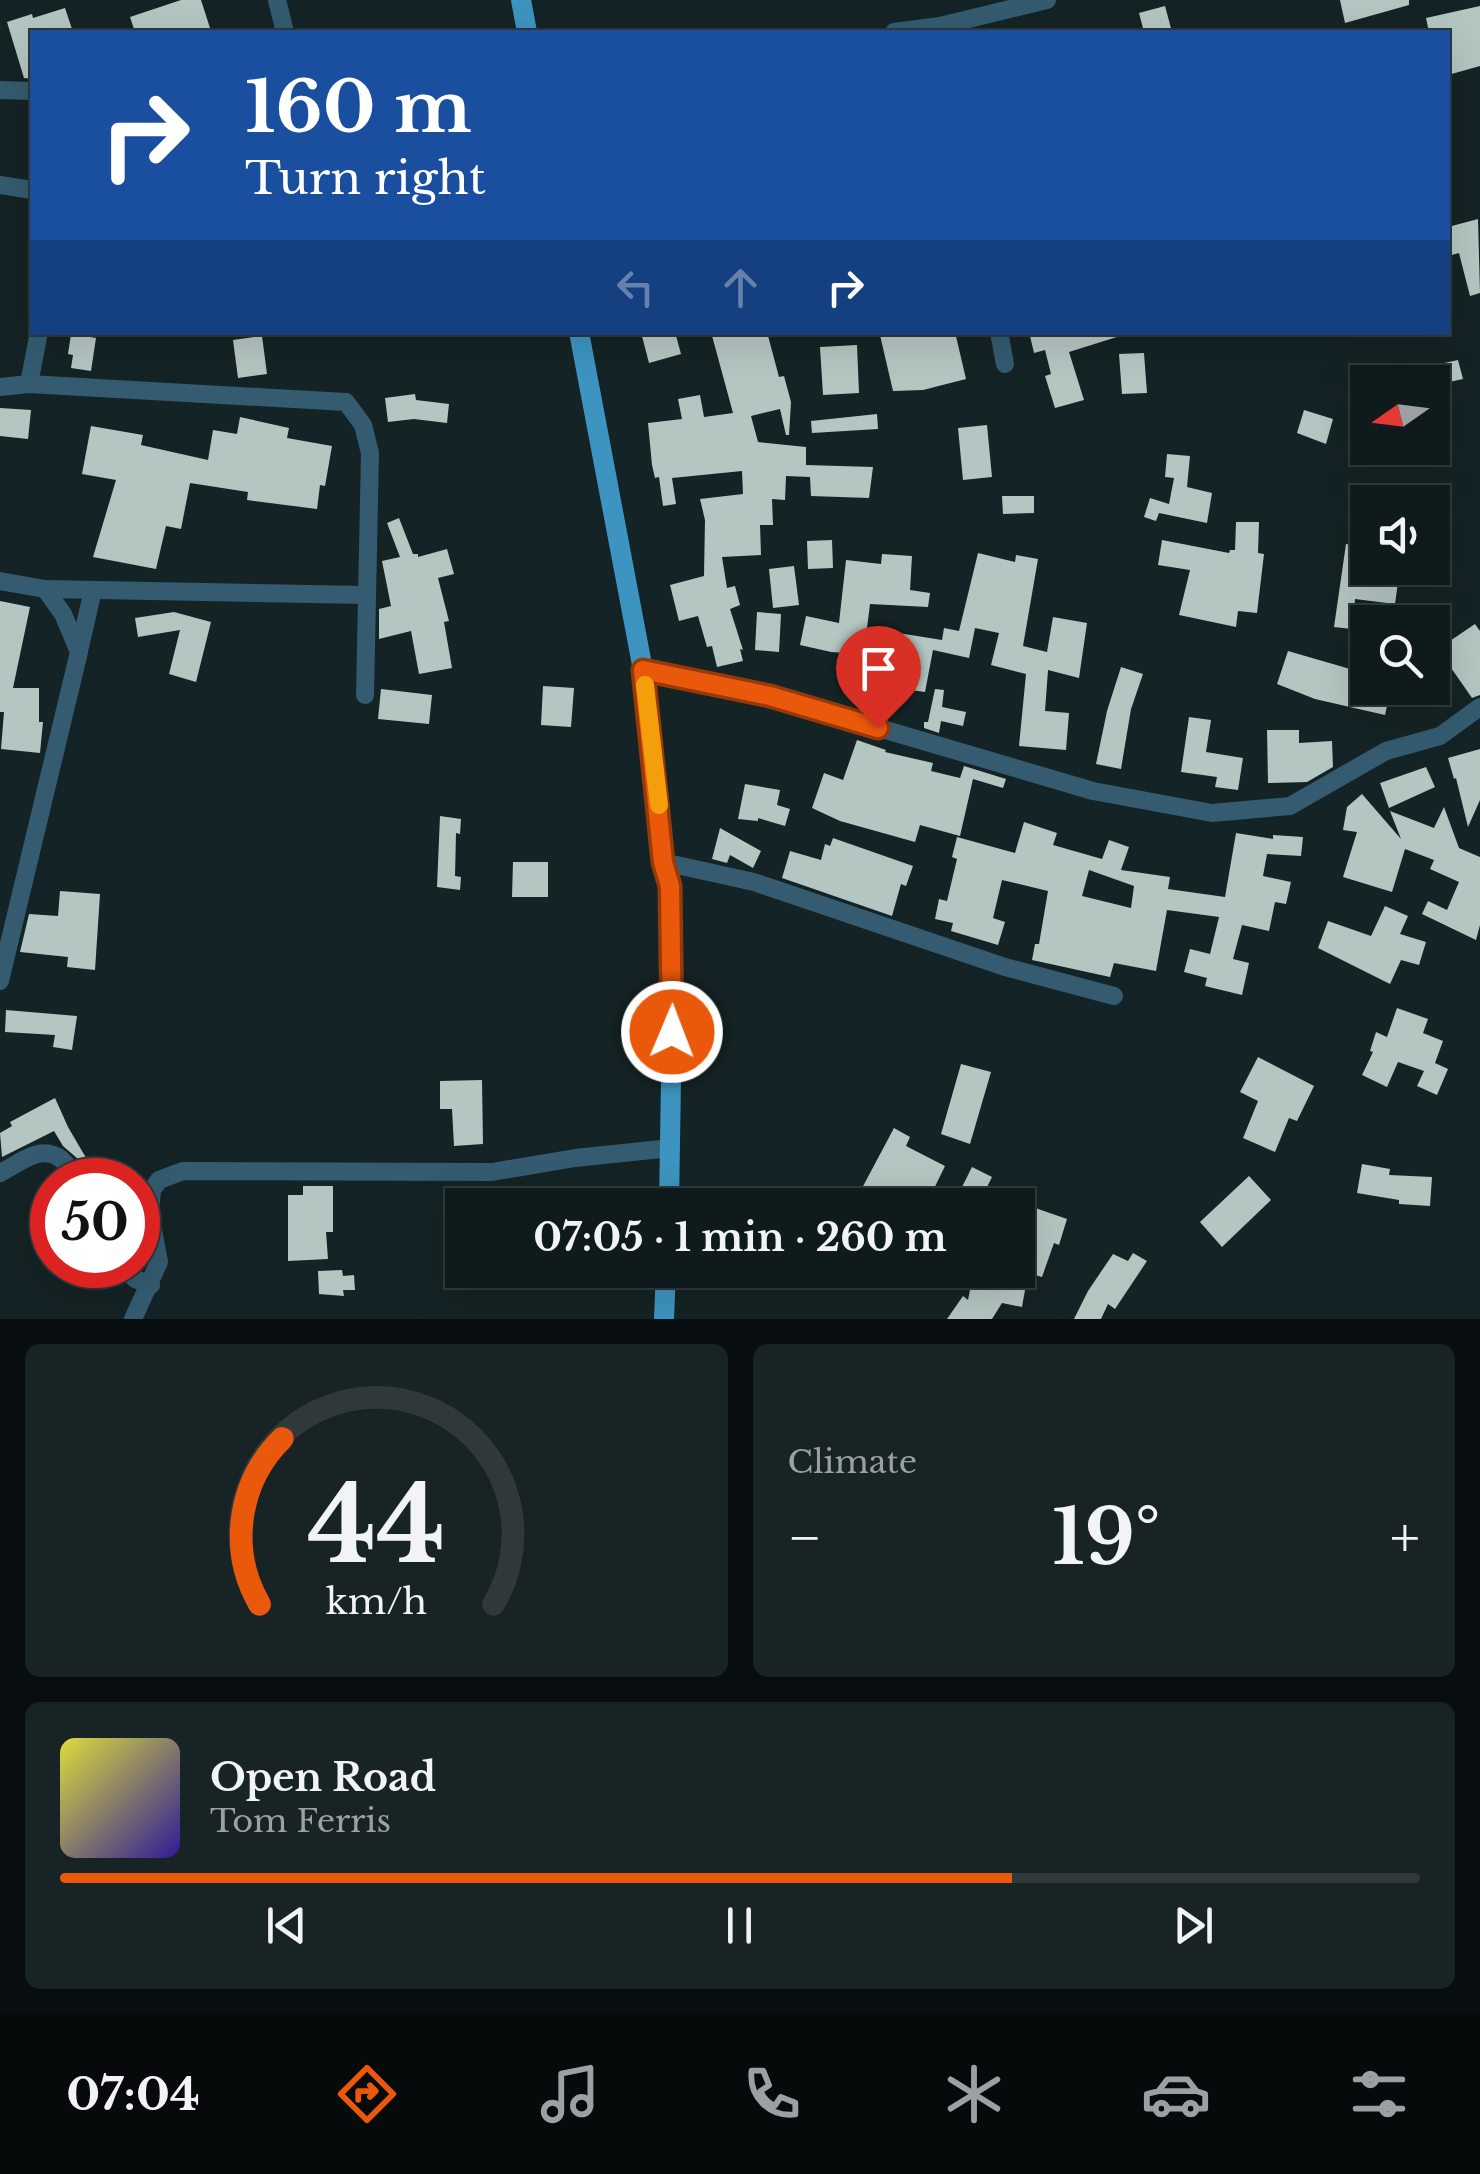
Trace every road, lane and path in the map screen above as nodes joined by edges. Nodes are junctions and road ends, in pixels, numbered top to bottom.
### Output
1 (276, 0) edge
2 (521, 0) edge
3 (1047, 0) edge
4 (941, 29) edge
5 (284, 30) edge
6 (526, 30) edge
7 (0, 90) edge
8 (30, 91) edge
9 (0, 185) edge
10 (30, 190) edge
11 (38, 335) edge
12 (580, 335) edge
13 (1000, 335) edge
14 (1005, 364) dead end
15 (29, 384) junction
16 (0, 386) edge
17 (0, 581) edge
18 (46, 589) junction
19 (94, 590) junction
20 (367, 595) junction
21 (79, 652) junction
22 (643, 670) junction
23 (364, 695) dead end
24 (1480, 707) edge
25 (663, 862) junction
26 (0, 981) edge
27 (1114, 996) dead end
28 (672, 1148) junction
29 (60, 1158) edge
30 (0, 1172) edge
31 (160, 1183) edge
32 (670, 1188) edge
33 (149, 1288) edge
34 (665, 1288) edge
35 (133, 1319) edge
36 (664, 1319) edge

1 - 5 street
2 - 6 main road
3 - 4 street
7 - 8 street
9 - 10 street
11 - 15 street
12 - 22 main road
13 - 14 street
15 - 16 street
15 - 20 street
17 - 18 street
18 - 19 street
18 - 21 street
19 - 20 street
19 - 21 street
20 - 23 street
21 - 26 street
22 - 24 street
22 - 25 main road
25 - 27 street
25 - 28 main road
28 - 31 street
28 - 32 main road
29 - 30 street
33 - 35 street
34 - 36 main road

